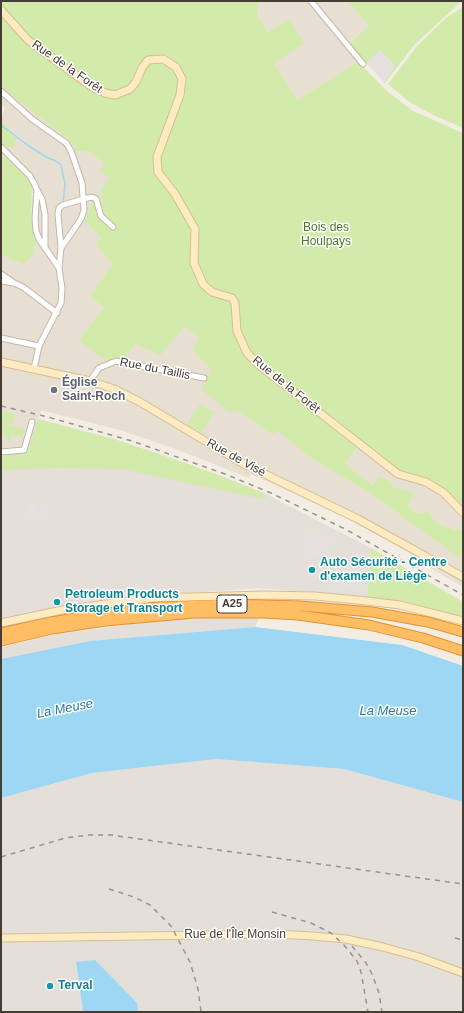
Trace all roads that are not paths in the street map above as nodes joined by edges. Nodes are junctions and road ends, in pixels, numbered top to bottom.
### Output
1 (311, 1) edge
2 (1, 10) edge
3 (363, 64) dead end
4 (1, 91) edge
5 (1, 147) edge
6 (37, 190) junction
7 (84, 198) junction
8 (113, 227) dead end
9 (61, 248) junction
10 (45, 249) junction
11 (59, 268) junction
12 (1, 274) edge
13 (1, 281) edge
14 (14, 283) junction
15 (57, 313) junction
16 (1, 338) edge
17 (39, 346) junction
18 (1, 362) edge
19 (34, 369) junction
20 (204, 378) dead end
21 (90, 381) junction
22 (32, 422) dead end
23 (1, 452) edge
24 (463, 513) edge
25 (463, 577) edge
26 (463, 621) edge
27 (1, 623) edge
28 (463, 632) edge
29 (1, 633) edge
30 (1, 641) edge
31 (463, 651) edge
32 (1, 938) edge
33 (463, 974) edge

1 - 3 street
2 - 24 main road, Rue de la Forêt
4 - 7 street
5 - 6 street
6 - 10 street
6 - 10 street
7 - 8 street
7 - 9 street
7 - 9 street
9 - 11 street
10 - 11 street
11 - 15 street
12 - 14 street
13 - 14 street
14 - 15 street
15 - 17 street
16 - 17 street
17 - 19 street
18 - 19 main road, Rue de Visé
19 - 21 main road, Rue de Visé
20 - 21 street, Rue du Taillis
21 - 25 main road, Rue de Visé
22 - 23 street
26 - 27 main road
28 - 29 highway, A25
30 - 31 highway, A25
32 - 33 main road, Rue de l'Île Monsin

